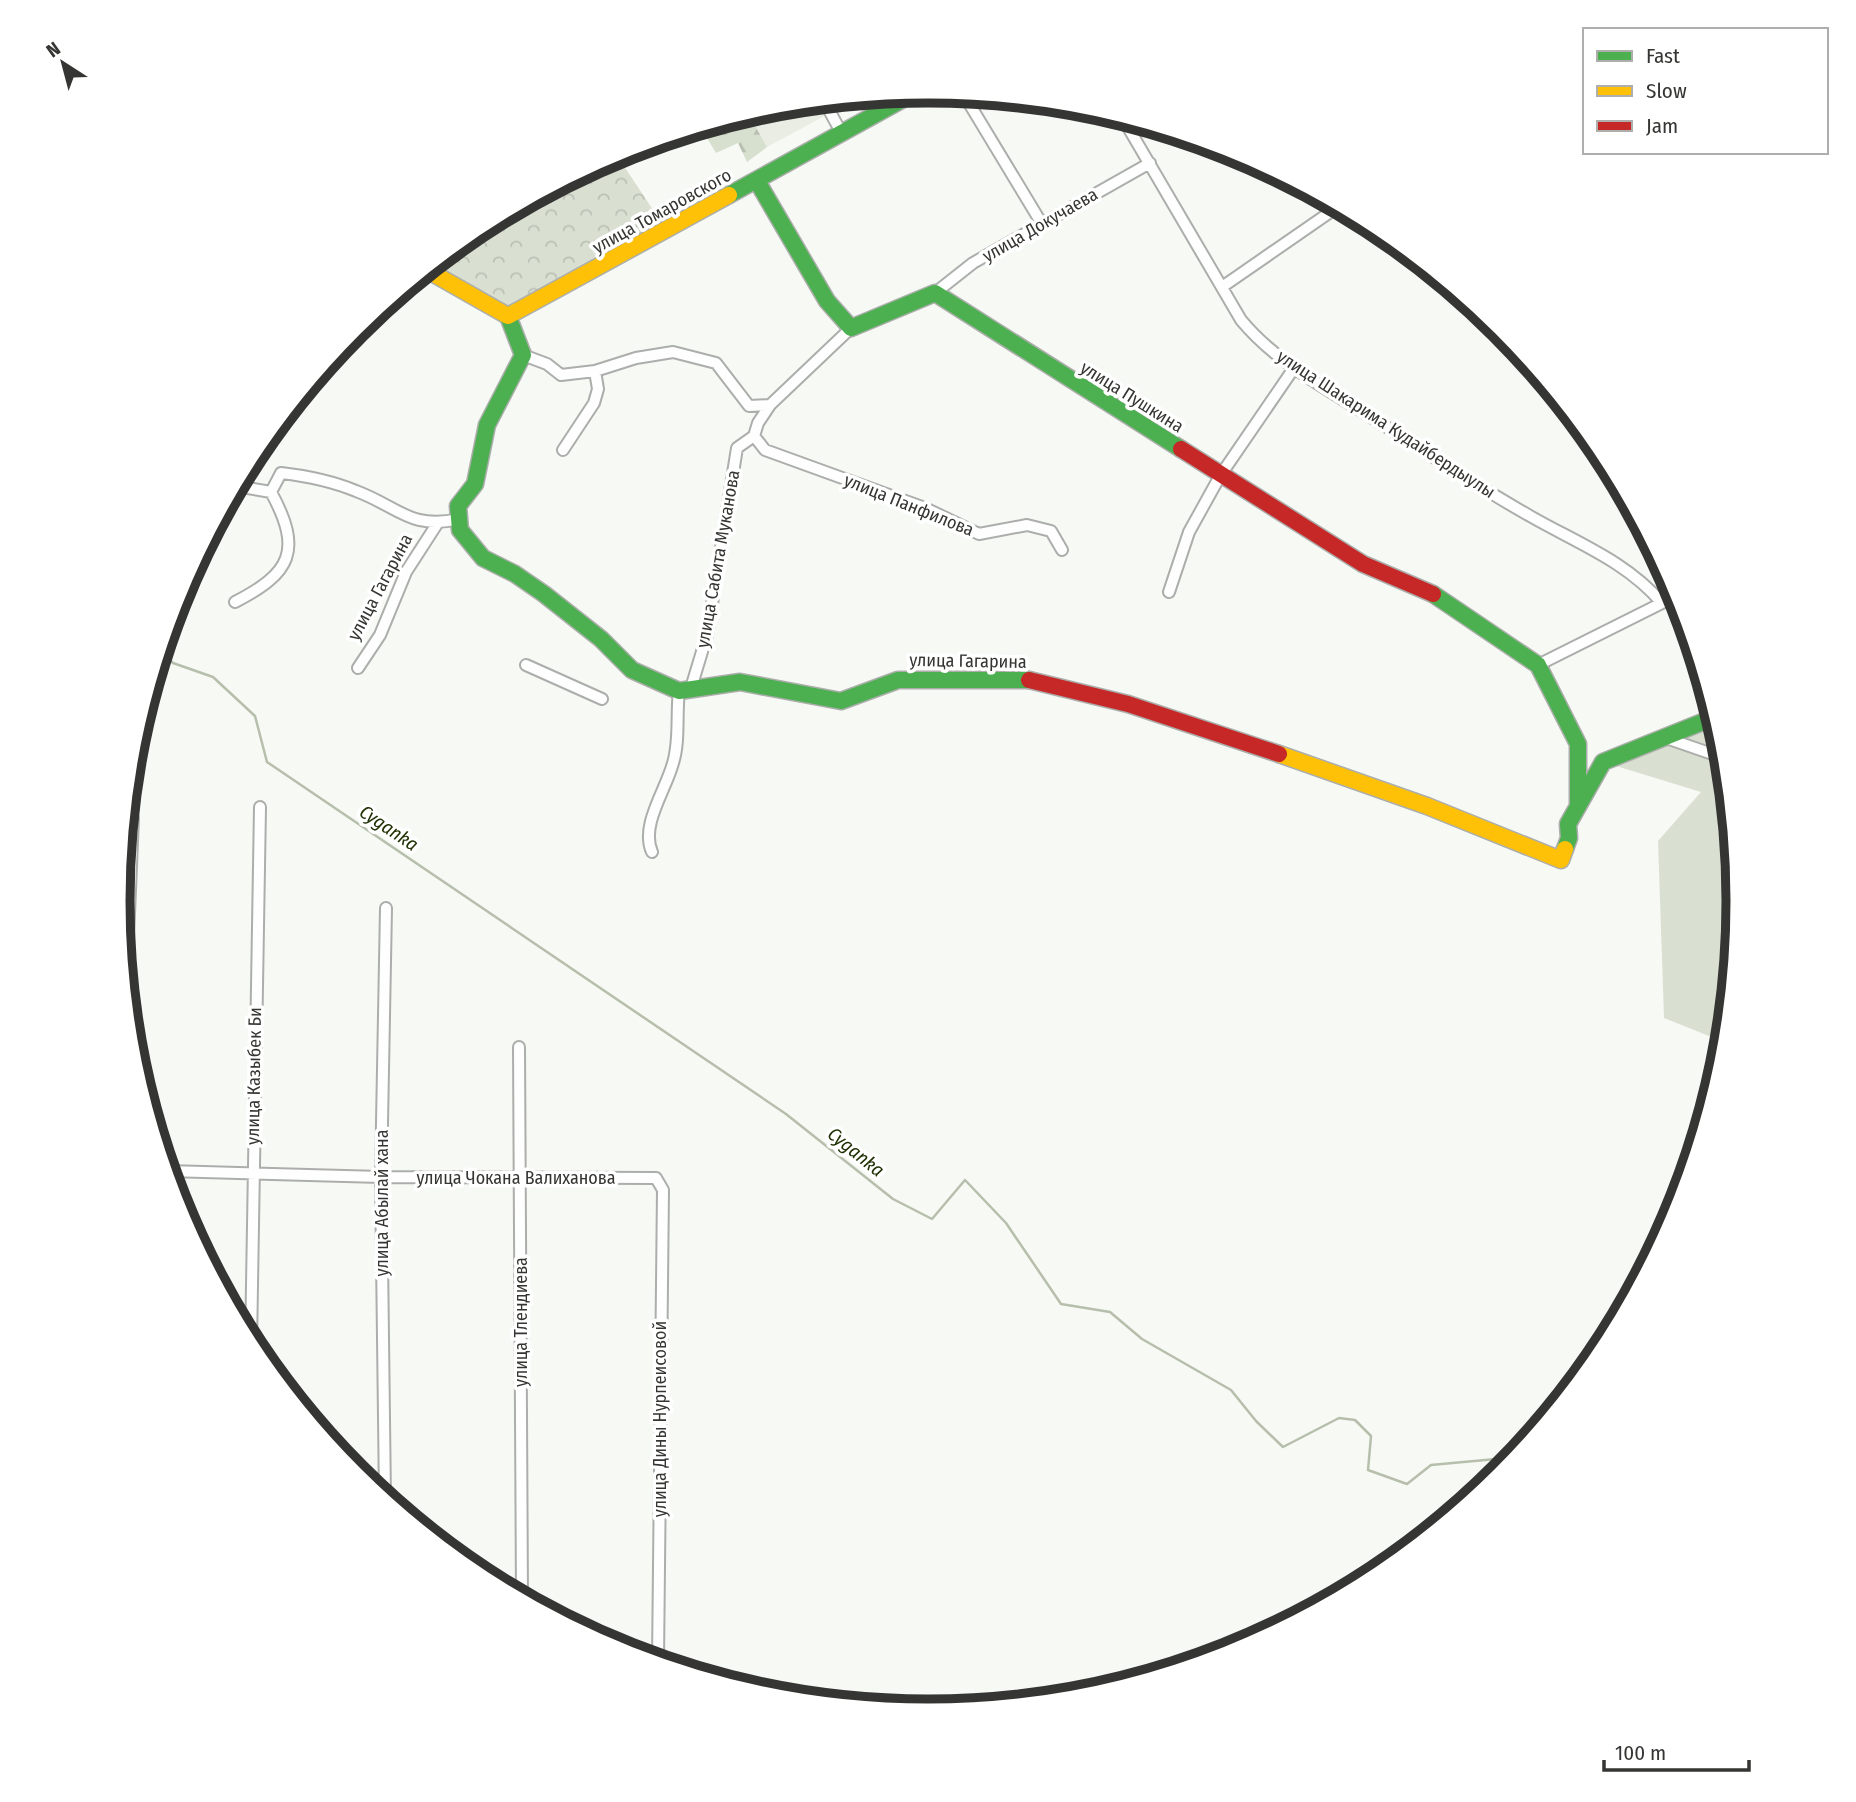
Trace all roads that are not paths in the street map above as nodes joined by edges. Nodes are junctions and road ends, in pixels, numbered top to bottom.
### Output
1 (893, 104) edge
2 (970, 105) edge
3 (829, 110) edge
4 (1129, 129) edge
5 (841, 132) junction
6 (1150, 163) junction
7 (757, 181) junction
8 (1330, 212) edge
9 (1042, 224) junction
10 (434, 274) edge
11 (1222, 287) junction
12 (935, 293) junction
13 (508, 316) junction
14 (851, 328) junction
15 (523, 355) junction
16 (1294, 368) junction
17 (595, 372) junction
18 (770, 405) junction
19 (749, 406) junction
20 (758, 423) junction
21 (754, 436) junction
22 (563, 450) dead end
23 (1220, 476) junction
24 (246, 488) edge
25 (271, 492) junction
26 (459, 519) junction
27 (437, 524) junction
28 (1062, 550) dead end
29 (1169, 592) dead end
30 (1667, 601) edge
31 (235, 602) dead end
32 (1662, 603) junction
33 (526, 665) dead end
34 (1538, 665) junction
35 (358, 668) dead end
36 (685, 690) junction
37 (603, 699) dead end
38 (1705, 721) edge
39 (1666, 738) junction
40 (1712, 754) edge
41 (260, 807) dead end
42 (1578, 808) junction
43 (652, 852) dead end
44 (386, 908) dead end
45 (519, 1046) dead end
46 (178, 1171) edge
47 (252, 1172) junction
48 (381, 1177) junction
49 (521, 1178) junction
50 (656, 1178) joint
51 (251, 1322) edge
52 (385, 1485) edge
53 (522, 1588) edge
54 (658, 1651) edge

1 - 5 street, улица Томаровского
2 - 9 street
3 - 5 street
4 - 6 street, улица Шакарима Кудайбердыулы
5 - 7 street, улица Томаровского
6 - 9 street, улица Докучаева
6 - 11 street, улица Шакарима Кудайбердыулы
7 - 13 street, улица Томаровского
7 - 14 street
8 - 11 street
9 - 12 street, улица Докучаева
10 - 13 street
11 - 16 street, улица Шакарима Кудайбердыулы
12 - 14 street
12 - 23 street, улица Пушкина
13 - 15 street
14 - 18 street, улица Сабита Муканова
15 - 17 street
15 - 26 street
16 - 23 street
16 - 32 street, улица Шакарима Кудайбердыулы
17 - 19 street
17 - 22 street
18 - 19 street
18 - 20 street, улица Сабита Муканова
19 - 20 street
20 - 21 street, улица Сабита Муканова
21 - 28 street, улица Панфилова
21 - 36 street, улица Сабита Муканова
23 - 29 street
23 - 34 street, улица Пушкина
24 - 25 street
25 - 27 street, улица Гагарина
25 - 31 street
26 - 27 street, улица Гагарина
26 - 36 street
27 - 35 street, улица Гагарина
30 - 32 street
32 - 34 street
33 - 37 street
34 - 42 street, улица Пушкина
36 - 42 street, улица Гагарина
36 - 43 street, улица Сабита Муканова
38 - 39 street
39 - 40 street
39 - 42 street
41 - 47 street, улица Казыбек Би
44 - 48 street, улица Абылай хана
45 - 49 street, улица Тлендиева
46 - 47 street, улица Чокана Валиханова
47 - 48 street, улица Чокана Валиханова
47 - 51 street, улица Казыбек Би
48 - 49 street, улица Чокана Валиханова
48 - 52 street, улица Абылай хана
49 - 50 street, улица Чокана Валиханова
49 - 53 street, улица Тлендиева
50 - 54 street, улица Дины Нурпеисовой

